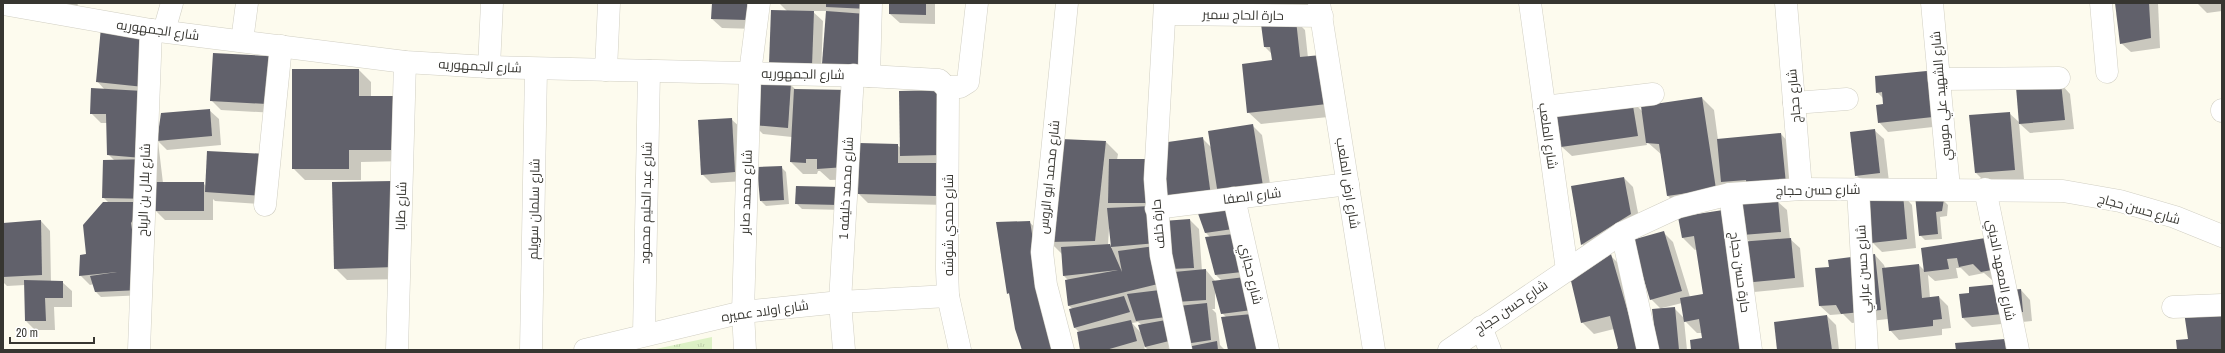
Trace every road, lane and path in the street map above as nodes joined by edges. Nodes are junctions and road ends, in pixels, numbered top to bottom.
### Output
1 (172, 3) edge
2 (247, 3) edge
3 (492, 3) edge
4 (609, 3) edge
5 (760, 3) edge
6 (872, 3) edge
7 (977, 3) edge
8 (1067, 3) edge
9 (1530, 3) edge
10 (1786, 3) edge
11 (1932, 3) edge
12 (2101, 3) edge
13 (3, 4) edge
14 (1165, 8) edge
15 (73, 9) edge
16 (1320, 10) edge
17 (157, 31) junction
18 (242, 41) junction
19 (281, 46) junction
20 (405, 62) junction
21 (489, 67) junction
22 (536, 69) junction
23 (606, 70) junction
24 (649, 71) junction
25 (2107, 72) dead end
26 (750, 73) junction
27 (861, 76) junction
28 (2059, 78) dead end
29 (1939, 79) junction
30 (948, 93) junction
31 (1654, 94) dead end
32 (1847, 99) dead end
33 (1794, 103) junction
34 (1544, 107) junction
35 (1348, 184) junction
36 (1949, 188) junction
37 (1801, 189) junction
38 (1858, 189) junction
39 (1985, 189) junction
40 (1730, 194) junction
41 (1234, 198) junction
42 (265, 205) dead end
43 (1156, 208) junction
44 (1622, 233) junction
45 (2222, 236) edge
46 (1567, 270) junction
47 (948, 296) junction
48 (2178, 301) dead end
49 (840, 302) junction
50 (2222, 305) edge
51 (743, 312) junction
52 (1481, 327) junction
53 (644, 334) junction
54 (138, 350) edge
55 (397, 350) edge
56 (531, 350) edge
57 (585, 350) edge
58 (745, 350) edge
59 (844, 350) edge
60 (960, 350) edge
61 (1063, 350) edge
62 (1181, 350) edge
63 (1268, 350) edge
64 (1374, 350) edge
65 (1449, 350) edge
66 (1490, 350) edge
67 (1648, 350) edge
68 (1751, 350) edge
69 (1868, 350) edge
70 (2018, 350) edge

1 - 17 street, شارع بلال بن الرباح
2 - 18 street
3 - 21 street
4 - 23 street
5 - 26 street, شارع محمد صابر
6 - 27 street, شارع محمد خليفه 1
7 - 30 street
8 - 61 street, شارع محمد ابو الروس
9 - 34 street, شارع الملعب
10 - 33 street, شارع حجاج
11 - 29 street, شارع الشهيد علي موسي
12 - 25 street
13 - 15 street, شارع الجمهوريه
14 - 16 street, حارة الحاج سمير
14 - 43 street, حارة خلف
15 - 17 street, شارع الجمهوريه
16 - 35 street, شارع ارض الملعب
17 - 18 street, شارع الجمهوريه
17 - 54 street, شارع بلال بن الرباح
18 - 19 street, شارع الجمهوريه
19 - 20 street, شارع الجمهوريه
19 - 42 street
20 - 21 street, شارع الجمهوريه
20 - 55 street, شارع طابا
21 - 22 street, شارع الجمهوريه
22 - 23 street, شارع الجمهوريه
22 - 56 street, شارع سلمان سويلم
23 - 24 street, شارع الجمهوريه
24 - 26 street, شارع الجمهوريه
24 - 53 street, شارع عبد الحليم محمود
26 - 27 street, شارع الجمهوريه
26 - 51 street, شارع محمد صابر
27 - 30 street, شارع الجمهوريه
27 - 49 street, شارع محمد خليفه 1
28 - 29 street
29 - 36 street, شارع الشهيد علي موسي
30 - 47 street, شارع حمدي شوشه
31 - 34 street
32 - 33 street
33 - 37 street, شارع حجاج
34 - 46 street, شارع الملعب
35 - 41 street, شارع الصفا
35 - 64 street, شارع ارض الملعب
36 - 38 street, شارع حسن حجاج
36 - 39 street, شارع حسن حجاج
37 - 38 street, شارع حسن حجاج
37 - 40 street, شارع حسن حجاج
38 - 69 street, شارع حسن عرابي
39 - 45 street, شارع حسن حجاج
39 - 70 street, شارع المعهد الديني
40 - 44 street, شارع حسن حجاج
40 - 68 street, حارة حسن حجاج
41 - 43 street, شارع الصفا
41 - 63 street, شارع حجازي
43 - 62 street, حارة خلف
44 - 46 street, شارع حسن حجاج
44 - 67 street
46 - 52 street, شارع حسن حجاج
47 - 49 street, شارع اولاد عميره
47 - 60 street, شارع حمدي شوشه
48 - 50 street
49 - 51 street, شارع اولاد عميره
49 - 59 street, شارع محمد خليفه 1
51 - 53 street, شارع اولاد عميره
51 - 58 street, شارع محمد صابر
52 - 65 street, شارع حسن حجاج
52 - 66 street
53 - 57 street, شارع اولاد عميره

